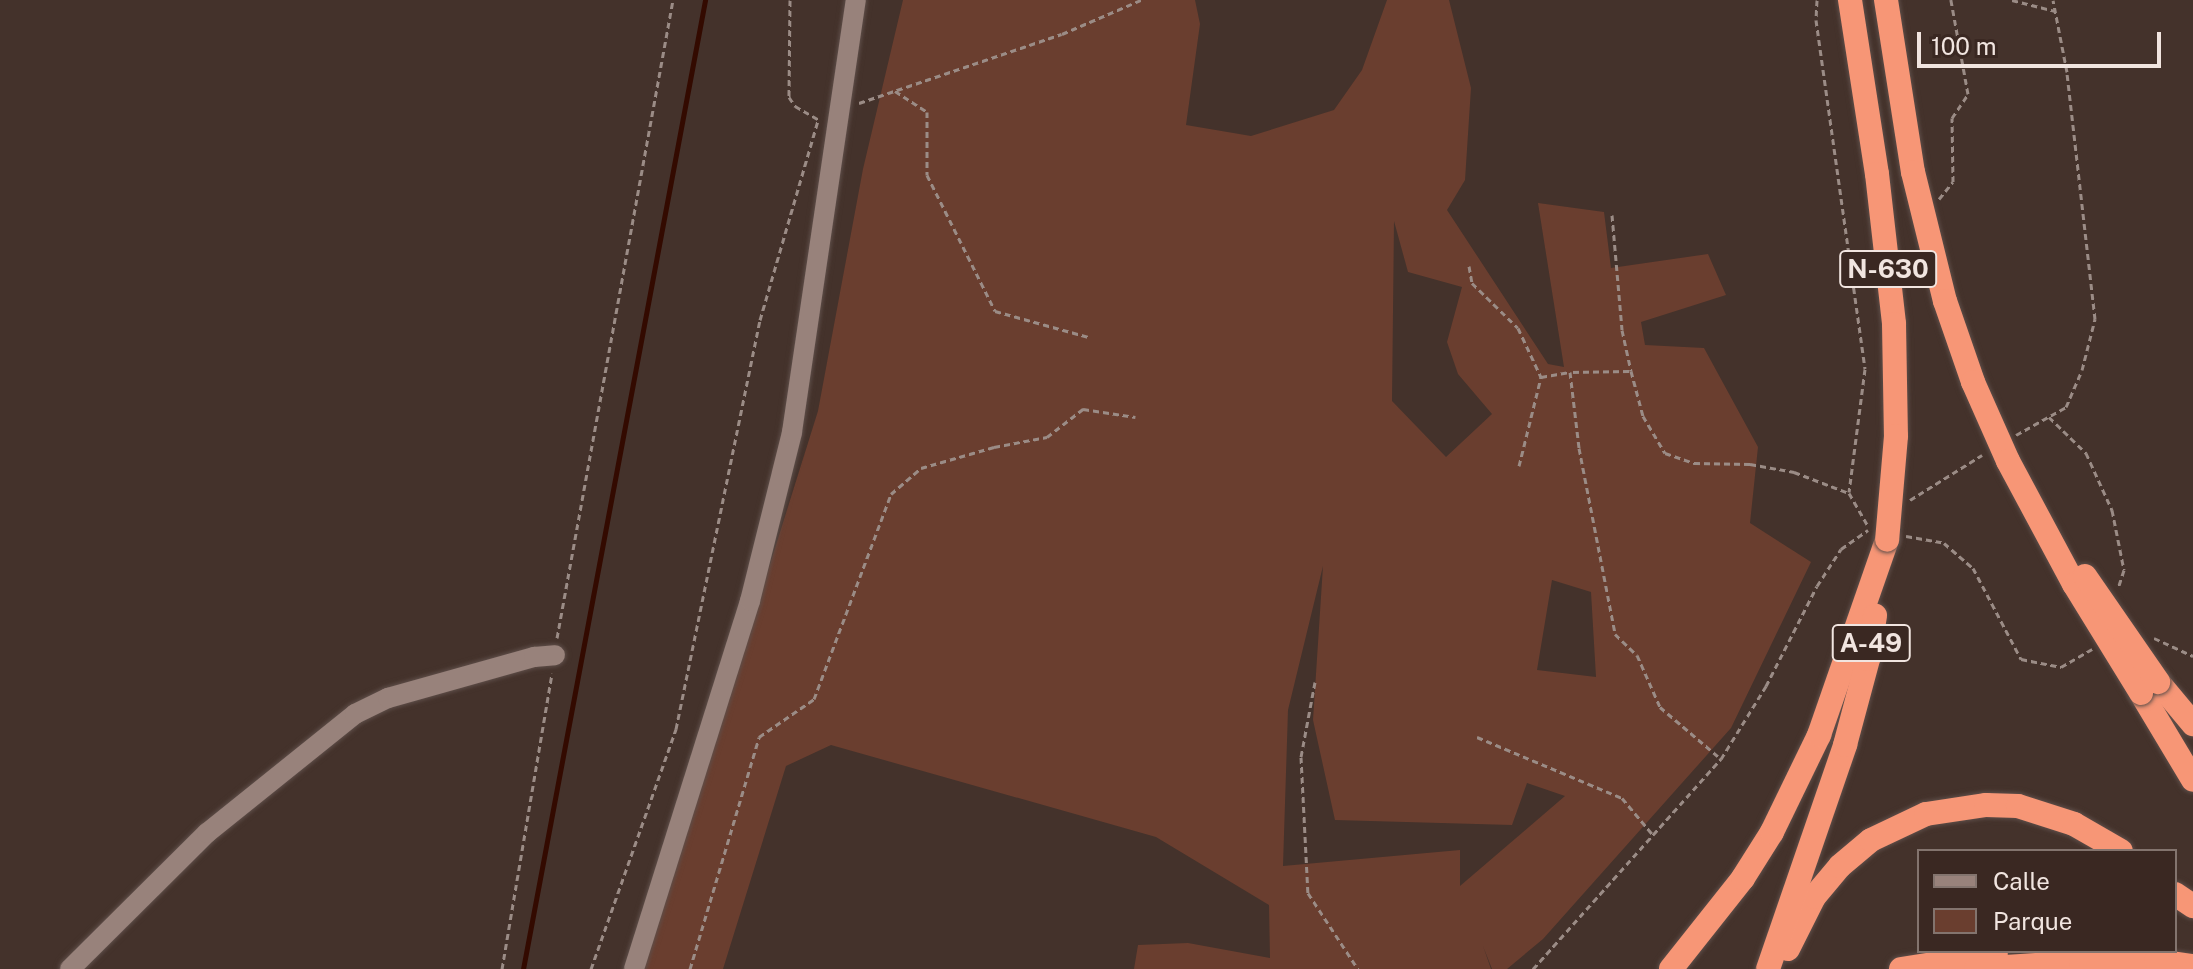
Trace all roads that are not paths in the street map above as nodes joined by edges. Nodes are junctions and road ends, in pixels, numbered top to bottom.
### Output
1 (856, 0) edge
2 (1850, 0) edge
3 (1886, 0) edge
4 (1890, 535) junction
5 (555, 655) road end
6 (2150, 688) junction
7 (2193, 724) edge
8 (2193, 780) edge
9 (1810, 845) junction
10 (2118, 849) edge
11 (2009, 953) edge
12 (2193, 966) edge
13 (70, 969) edge
14 (634, 969) edge
15 (1671, 969) edge
16 (1756, 969) edge
17 (1768, 969) edge
18 (1780, 969) edge
19 (1901, 969) edge
20 (1976, 969) edge

1 - 14 street
2 - 4 highway, N-630, bridge
3 - 6 highway, N-630, bridge
4 - 9 highway, A-49
4 - 15 highway
5 - 13 street
6 - 7 highway
6 - 8 highway
9 - 16 highway
9 - 17 highway, A-49
10 - 18 highway
11 - 19 highway
12 - 20 highway

